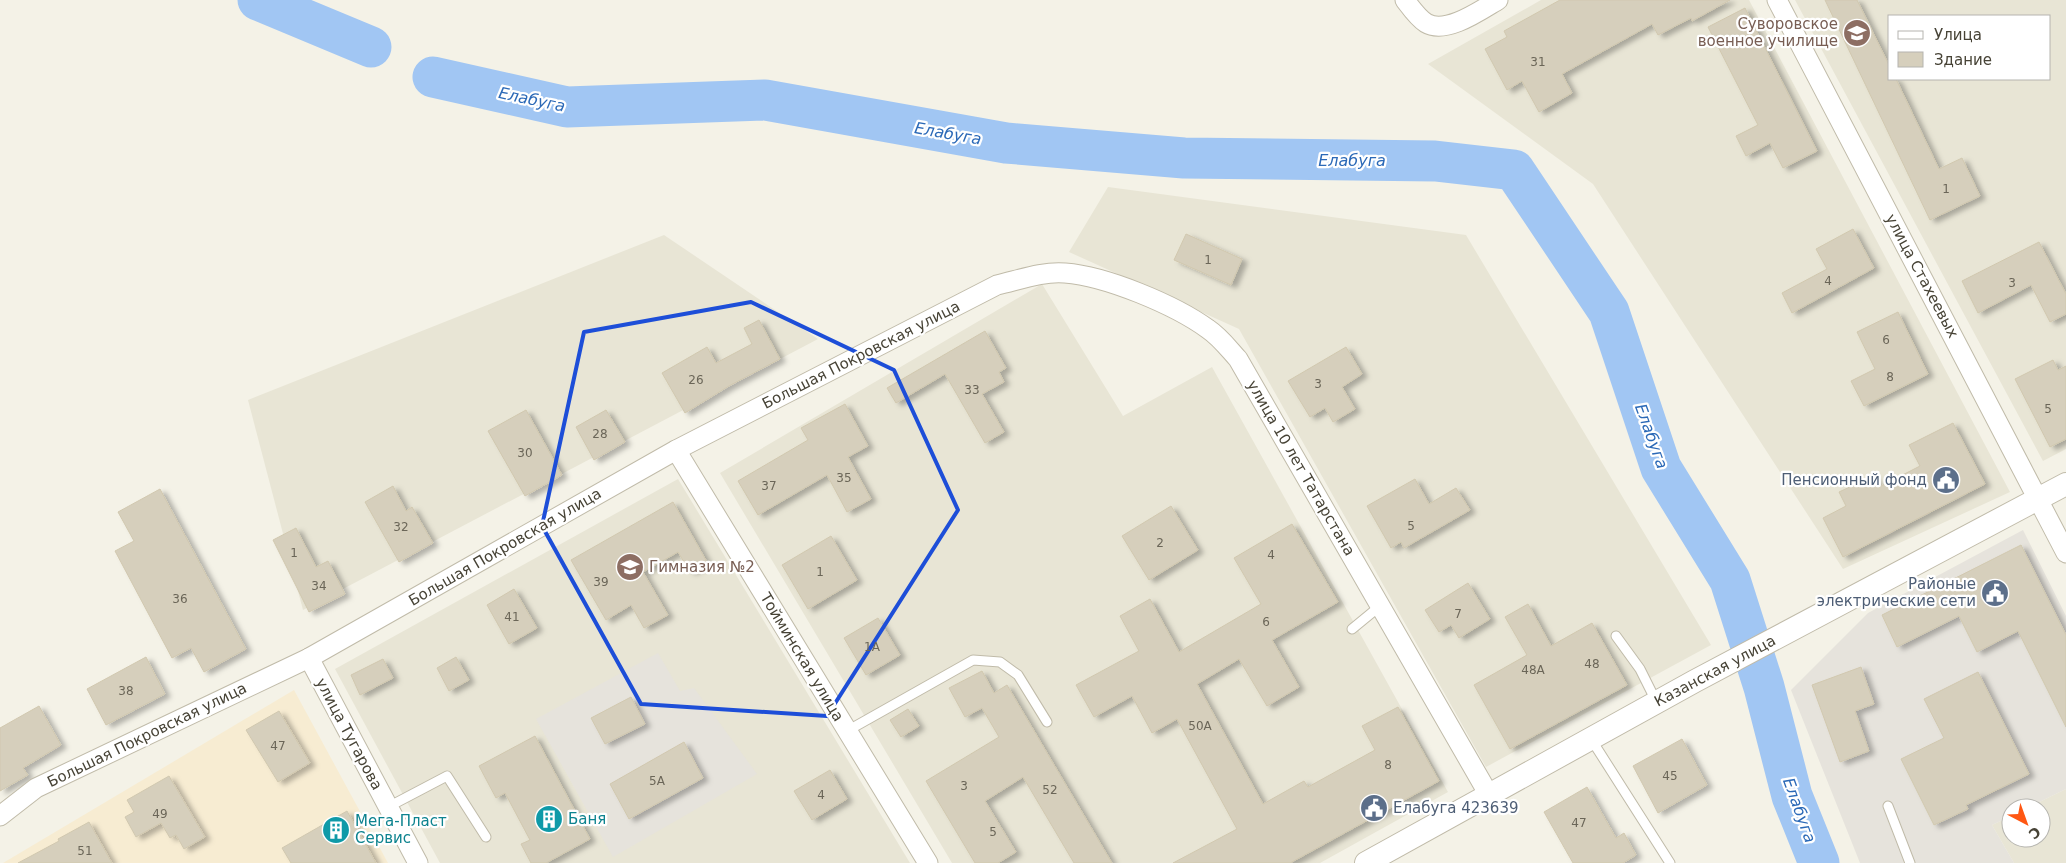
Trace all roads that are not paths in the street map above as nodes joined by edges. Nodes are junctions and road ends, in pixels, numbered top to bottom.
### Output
1 (1405, 0) edge
2 (1498, 0) edge
3 (1777, 0) edge
4 (1012, 282) joint
5 (676, 450) junction
6 (2066, 484) edge
7 (2039, 499) junction
8 (2066, 553) edge
9 (1380, 606) junction
10 (1352, 628) dead end
11 (1616, 636) dead end
12 (309, 658) junction
13 (1657, 702) junction
14 (1047, 722) dead end
15 (847, 730) junction
16 (1590, 739) junction
17 (1489, 795) junction
18 (1888, 806) dead end
19 (388, 807) junction
20 (0, 816) edge
21 (486, 837) dead end
22 (418, 863) edge
23 (928, 863) edge
24 (1366, 863) edge
25 (1670, 863) edge
26 (1910, 863) edge

1 - 2 street
3 - 7 street, улица Стахеевых
4 - 5 street, Большая Покровская улица
4 - 9 street, улица 10 лет Татарстана
5 - 12 street, Большая Покровская улица
5 - 15 street, Тойминская улица
6 - 7 street, Казанская улица
7 - 8 street, улица Стахеевых
7 - 13 street, Казанская улица
9 - 10 lane
9 - 17 street, улица 10 лет Татарстана
11 - 13 lane
12 - 19 street, улица Тугарова
12 - 20 street, Большая Покровская улица
13 - 16 street, Казанская улица
14 - 15 lane
15 - 23 street, Тойминская улица
16 - 17 street, Казанская улица
16 - 25 lane
17 - 24 street, Казанская улица
18 - 26 lane
19 - 21 lane
19 - 22 street, улица Тугарова

